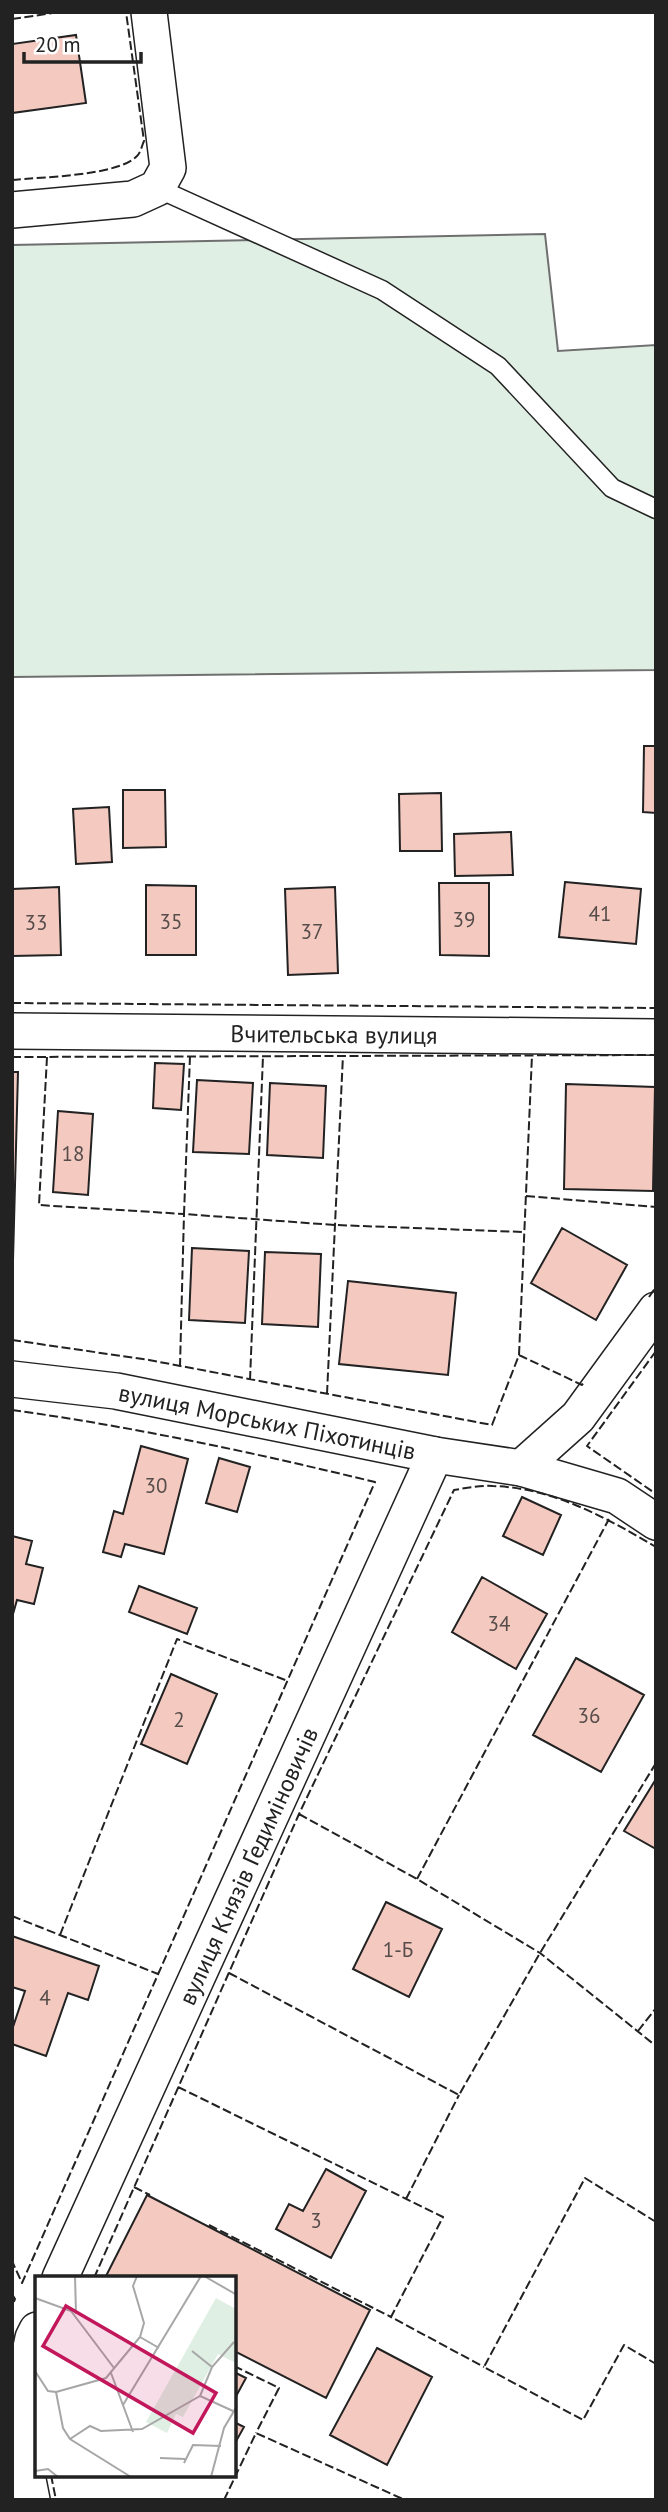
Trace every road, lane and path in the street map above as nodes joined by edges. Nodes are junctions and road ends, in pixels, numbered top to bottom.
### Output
1 (149, 12) edge
2 (157, 188) junction
3 (12, 210) edge
4 (656, 509) edge
5 (12, 1031) edge
6 (656, 1037) edge
7 (656, 1310) edge
8 (12, 1380) edge
9 (435, 1455) junction
10 (520, 1468) junction
11 (656, 1522) edge
12 (60, 2276) edge
13 (27, 2338) edge
14 (32, 2500) edge

1 - 2 street
2 - 3 street
2 - 4 lane
5 - 6 street, Вчительська вулиця
7 - 10 street
8 - 9 street, вулиця Морських Піхотинців
9 - 10 street, вулиця Морських Піхотинців
9 - 12 street, вулиця Князів Ґедиміновичів
10 - 11 street, вулиця Морських Піхотинців
13 - 14 street

